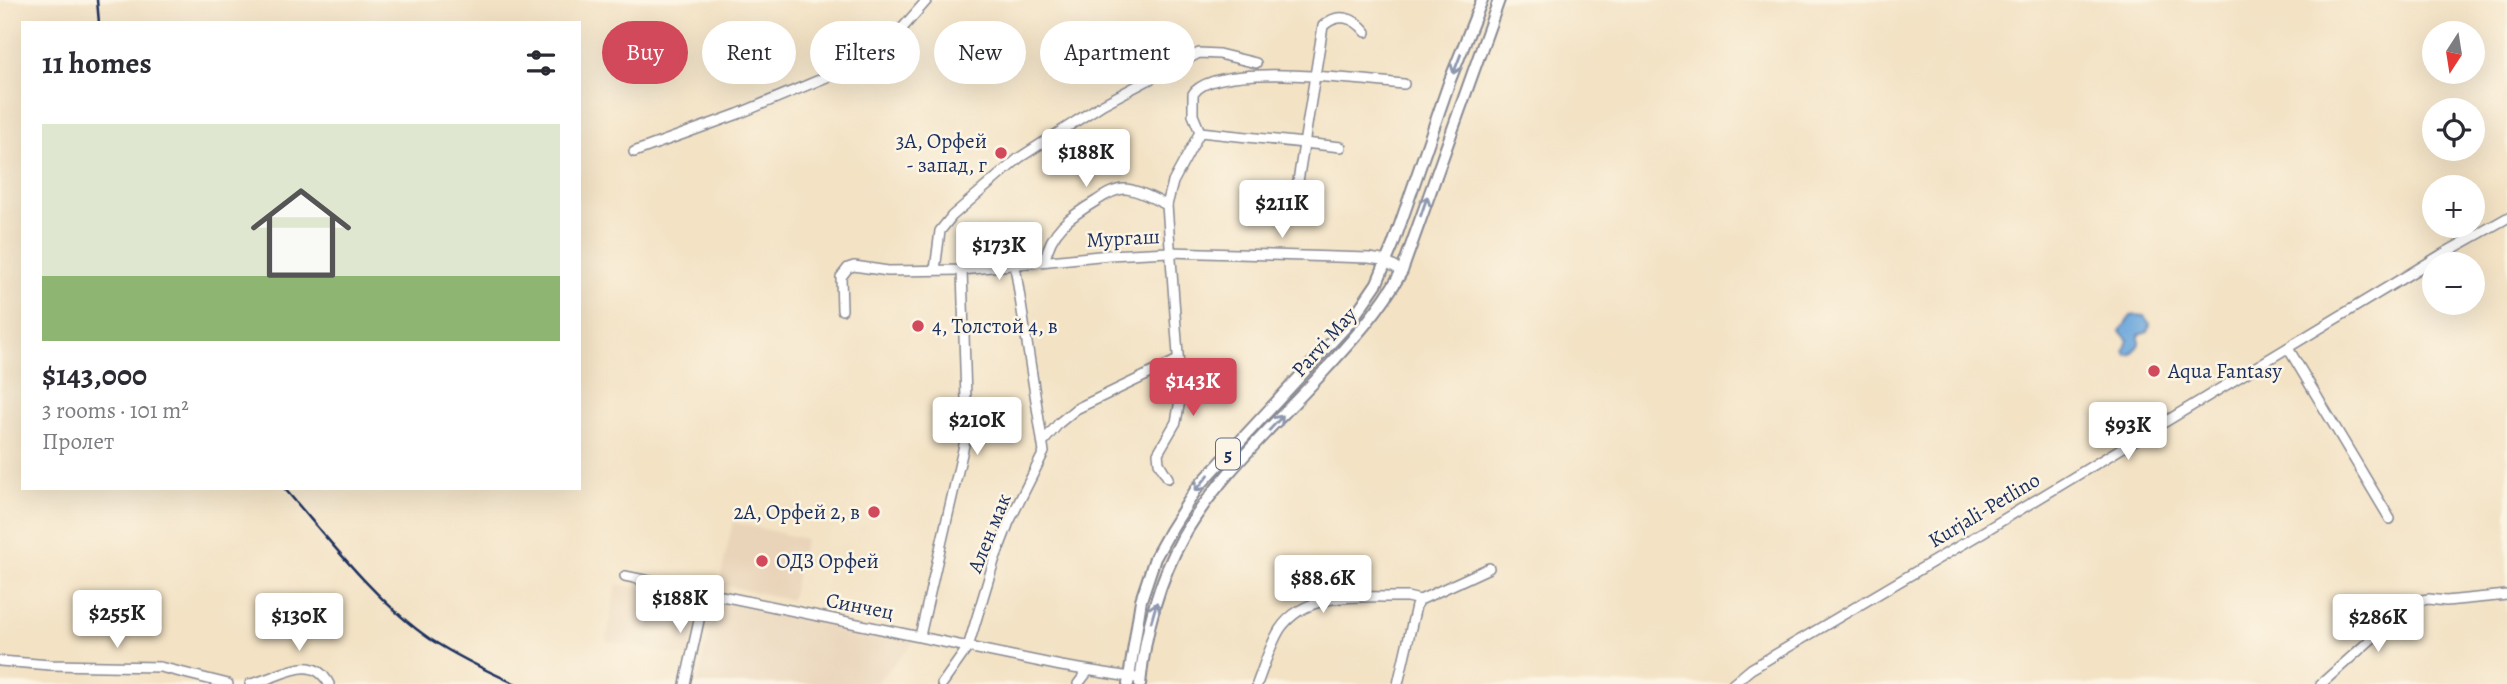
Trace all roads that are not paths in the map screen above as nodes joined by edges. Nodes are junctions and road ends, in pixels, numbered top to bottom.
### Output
1 (927, 0) edge
2 (1482, 0) edge
3 (1499, 0) edge
4 (1366, 32) dead end
5 (1256, 63) dead end
6 (1315, 77) junction
7 (1404, 84) dead end
8 (1200, 132) junction
9 (1305, 142) junction
10 (1341, 147) dead end
11 (634, 152) dead end
12 (1295, 200) dead end
13 (1167, 205) junction
14 (2507, 218) edge
15 (1169, 252) junction
16 (1045, 261) junction
17 (1386, 262) junction
18 (1015, 266) junction
19 (935, 270) junction
20 (962, 270) junction
21 (1402, 271) junction
22 (842, 310) dead end
23 (2288, 348) junction
24 (1178, 360) junction
25 (1043, 442) junction
26 (1168, 478) dead end
27 (2390, 519) dead end
28 (1489, 568) dead end
29 (625, 576) dead end
30 (705, 593) junction
31 (2507, 595) edge
32 (1420, 600) junction
33 (919, 636) junction
34 (968, 648) junction
35 (0, 661) edge
36 (1088, 671) junction
37 (1128, 680) edge
38 (1140, 681) edge
39 (228, 684) edge
40 (250, 684) edge
41 (329, 684) edge
42 (685, 684) edge
43 (942, 684) edge
44 (1078, 684) edge
45 (1257, 684) edge
46 (1398, 684) edge
47 (1733, 684) edge
48 (2321, 684) edge

1 - 11 street
2 -> 17 main road, Parvi May / 5
21 -> 3 main road, Parvi May / 5
4 - 6 street
5 - 19 street
6 - 7 street
6 - 8 street
6 - 9 street
8 - 9 street
8 - 13 street
9 - 10 street
9 - 12 street
13 - 15 street
13 - 16 street
14 - 23 street, Kurjali-Petlino
15 - 16 street, Мургаш
15 - 17 street, Мургаш
15 - 24 street
16 - 18 street, Мургаш
17 - 21 street, Мургаш
17 -> 37 main road, Parvi May / 5
18 - 20 street, Мургаш
18 - 25 street, Ален мак
19 - 20 street, Мургаш
19 - 22 street, Мургаш
20 - 33 street
38 -> 21 main road, Parvi May / 5
23 - 27 street
23 - 47 street, Kurjali-Petlino
24 - 25 street
24 - 26 street
25 - 34 street, Ален мак
28 - 32 street
29 - 30 street, Синчец
30 - 33 street, Синчец
30 - 42 street
31 - 48 street
32 - 45 street
32 - 46 street
33 - 34 street, Синчец
34 - 36 street, Синчец
34 - 43 street, Ален мак
35 - 39 street
36 - 37 street, Синчец
36 - 44 street
37 - 38 street, Синчец
40 - 41 street

